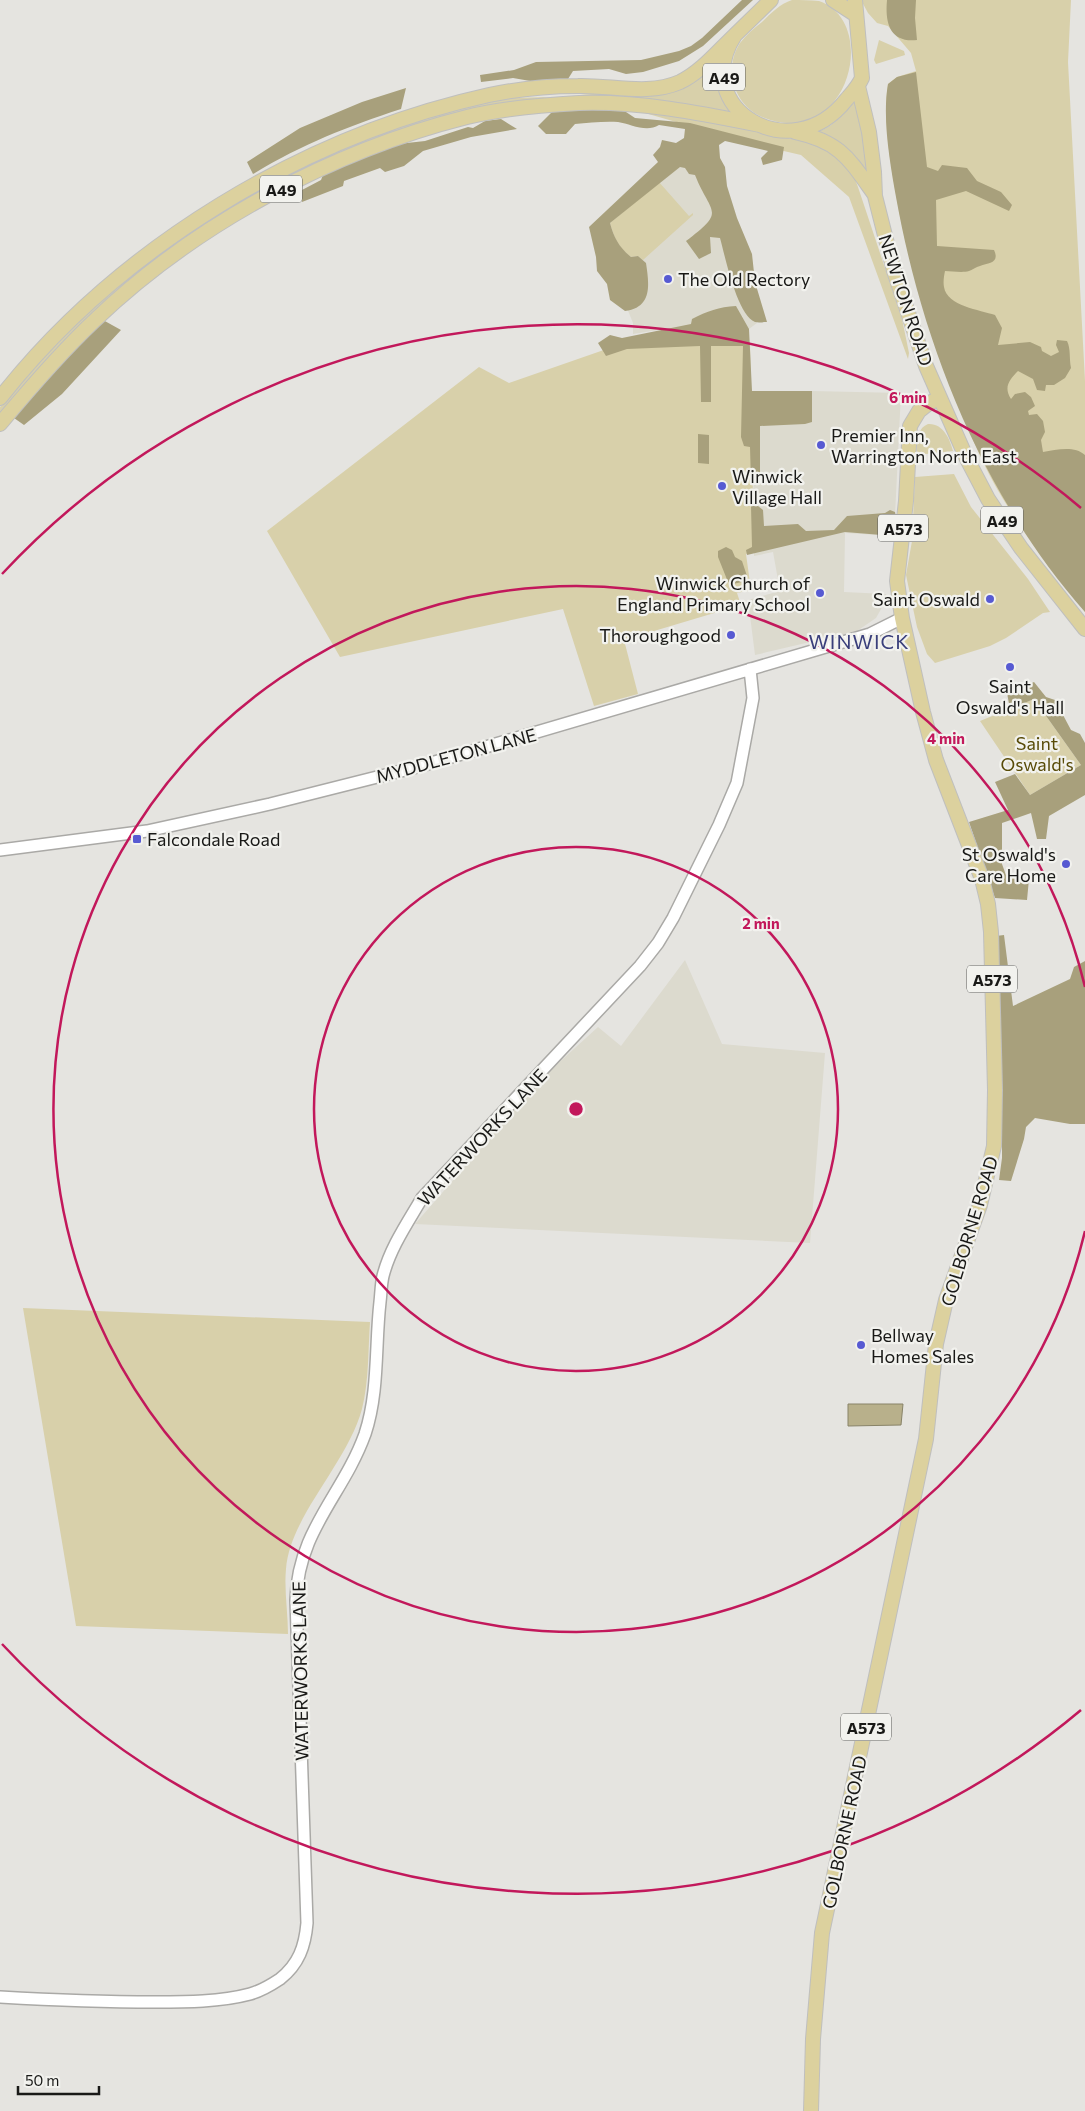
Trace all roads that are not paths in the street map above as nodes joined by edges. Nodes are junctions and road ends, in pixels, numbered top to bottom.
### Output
1 (771, 0) edge
2 (833, 0) edge
3 (855, 0) edge
4 (856, 15) junction
5 (735, 35) junction
6 (858, 86) junction
7 (760, 125) junction
8 (791, 132) junction
9 (875, 196) junction
10 (0, 398) edge
11 (940, 398) junction
12 (0, 424) edge
13 (902, 618) junction
14 (1085, 629) edge
15 (750, 669) junction
16 (0, 850) edge
17 (0, 1997) edge
18 (811, 2111) edge

1 - 5 main road, A49
2 - 4 main road
3 - 4 main road, A49
4 - 6 main road, A49
5 - 7 main road, A49
5 - 10 main road, A49
6 - 8 main road, A49
6 - 9 main road, NEWTON ROAD / A49
7 - 8 main road, A49
7 - 12 main road, A49
8 - 9 main road, NEWTON ROAD / A49
9 - 11 main road, NEWTON ROAD / A49
11 - 13 main road, GOLBORNE ROAD / A573
11 - 14 main road, NEWTON ROAD / A49
13 - 15 street, MYDDLETON LANE
13 - 18 main road, GOLBORNE ROAD / A573
15 - 16 street, MYDDLETON LANE
15 - 17 street, WATERWORKS LANE

